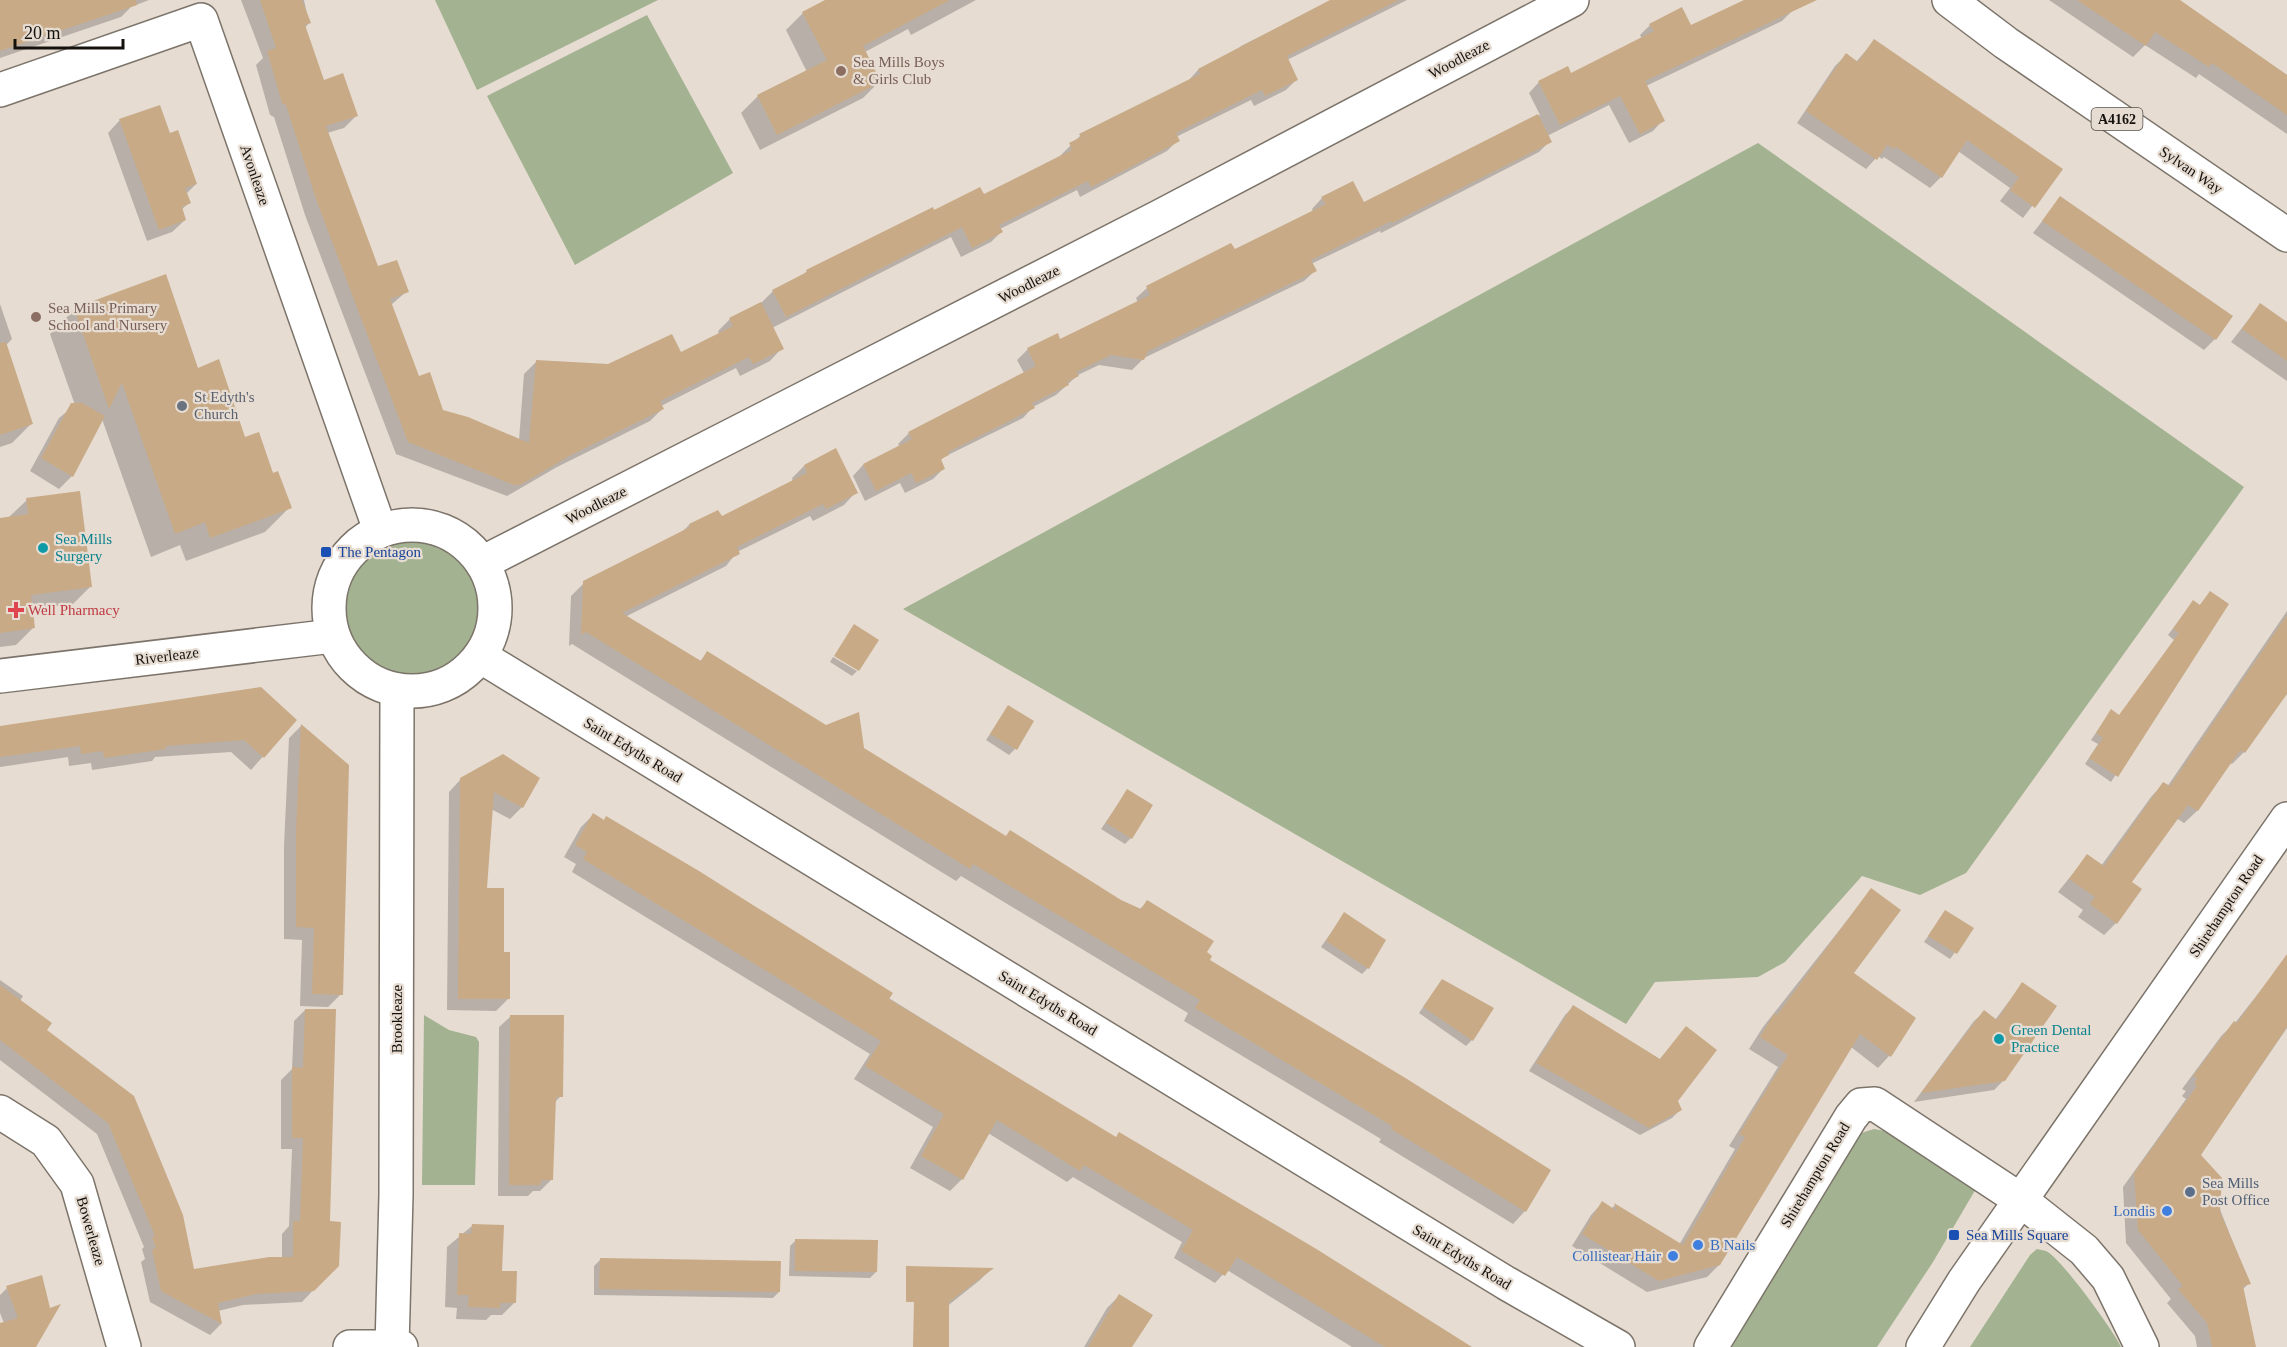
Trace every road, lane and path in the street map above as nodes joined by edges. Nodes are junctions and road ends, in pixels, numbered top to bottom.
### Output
1 (1572, 0) edge
2 (1950, 0) edge
3 (0, 90) edge
4 (2287, 236) edge
5 (380, 531) junction
6 (482, 563) junction
7 (333, 636) junction
8 (480, 656) junction
9 (0, 676) edge
10 (397, 690) junction
11 (2287, 819) edge
12 (0, 1112) edge
13 (2022, 1201) junction
14 (124, 1347) edge
15 (350, 1347) edge
16 (392, 1347) edge
17 (401, 1347) edge
18 (1618, 1347) edge
19 (1711, 1347) edge
20 (1923, 1347) edge
21 (2142, 1347) edge

1 - 6 street, Woodleaze
2 - 4 street, Sylvan Way / A4162
3 - 5 street, Avonleaze
5 - 6 street
5 - 7 street
6 - 8 street
7 - 9 street, Riverleaze
7 - 10 street
8 - 10 street
8 - 18 street, Saint Edyths Road
10 - 16 street, Brookleaze
11 - 13 street, Shirehampton Road
12 - 14 street, Bowerleaze
13 - 19 street, Shirehampton Road
13 - 20 street, Shirehampton Road
13 - 21 street, Shirehampton Road
15 - 16 street
16 - 17 street

